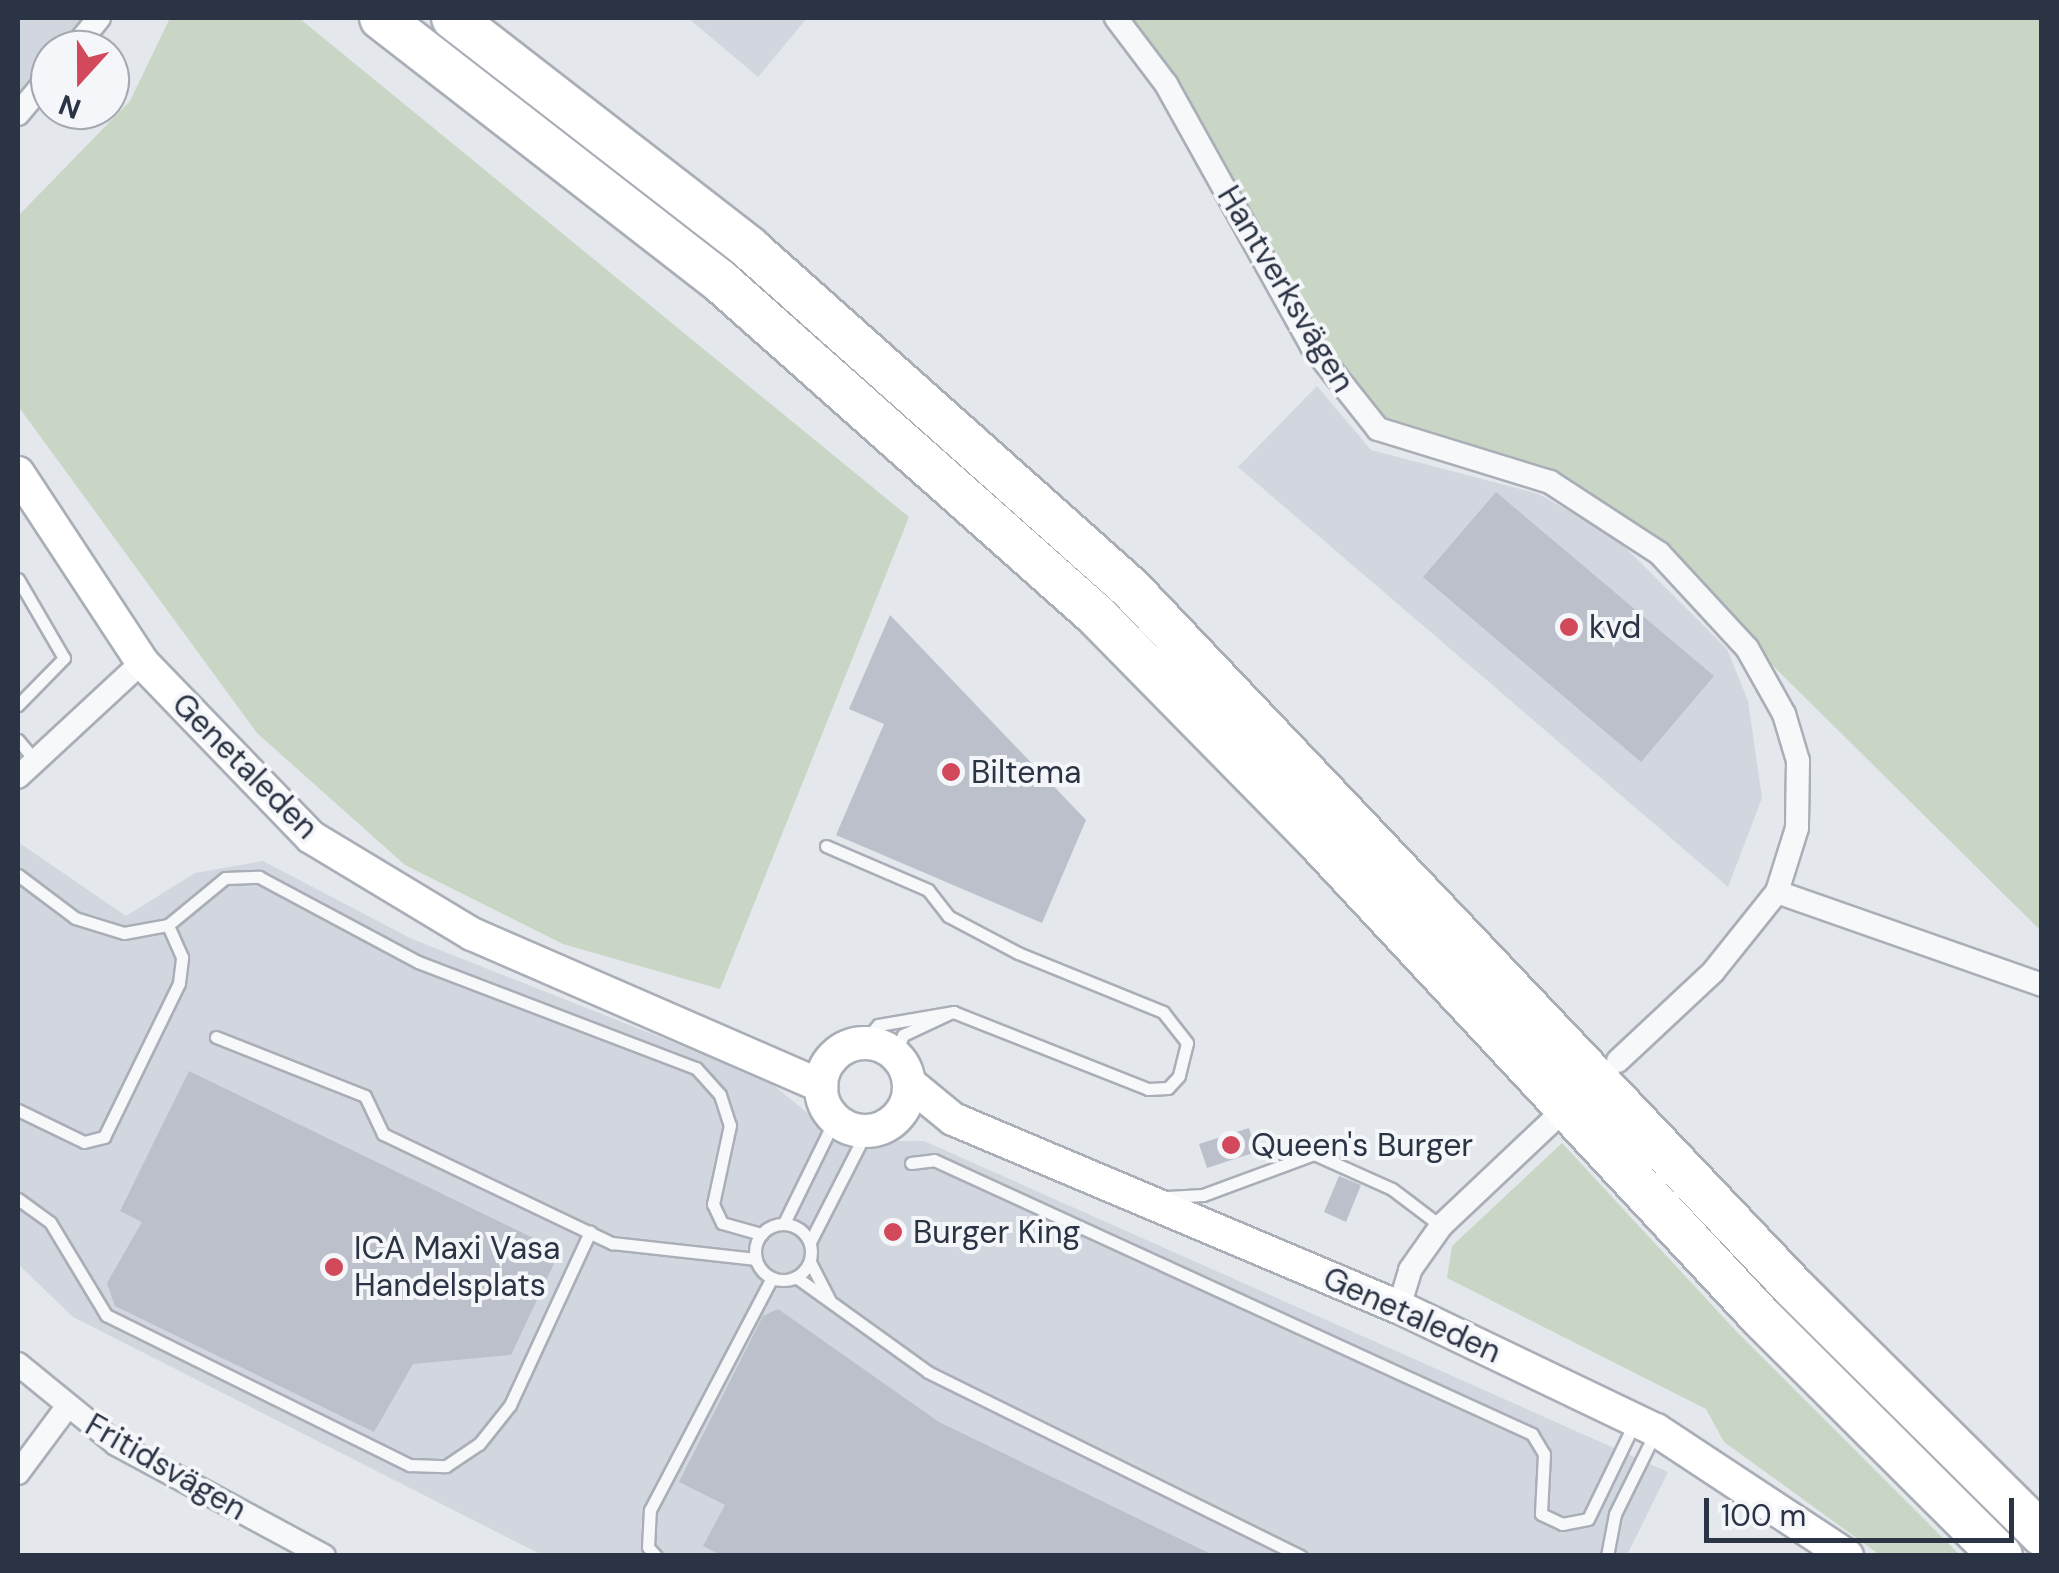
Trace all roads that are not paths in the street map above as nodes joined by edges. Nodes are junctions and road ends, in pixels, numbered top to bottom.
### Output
1 (381, 18) edge
2 (453, 18) edge
3 (1116, 18) edge
4 (18, 473) edge
5 (18, 580) edge
6 (142, 662) junction
7 (18, 705) edge
8 (18, 740) edge
9 (26, 768) edge
10 (826, 846) dead end
11 (18, 876) edge
12 (1777, 892) junction
13 (168, 926) junction
14 (2042, 986) edge
15 (954, 1012) junction
16 (216, 1037) dead end
17 (1618, 1061) dead end
18 (839, 1062) junction
19 (902, 1069) junction
20 (18, 1110) edge
21 (836, 1119) junction
22 (953, 1119) junction
23 (1551, 1122) dead end
24 (881, 1124) junction
25 (910, 1163) dead end
26 (1143, 1198) junction
27 (18, 1199) edge
28 (784, 1224) junction
29 (1441, 1226) junction
30 (590, 1232) junction
31 (761, 1234) junction
32 (810, 1242) junction
33 (756, 1259) junction
34 (810, 1262) junction
35 (796, 1277) junction
36 (772, 1278) junction
37 (832, 1302) junction
38 (1398, 1306) junction
39 (18, 1364) edge
40 (66, 1407) junction
41 (1646, 1425) junction
42 (18, 1472) edge
43 (2042, 1534) edge
44 (324, 1556) edge
45 (656, 1556) edge
46 (1301, 1556) edge
47 (1607, 1556) edge
48 (1847, 1556) edge
49 (2001, 1556) edge

1 - 49 highway
2 - 43 highway
3 - 12 street, Hantverksvägen
4 - 6 main road, Genetaleden
5 - 7 lane
6 - 9 street
6 - 18 main road, Genetaleden
8 - 9 lane
10 - 15 lane
11 - 13 lane
12 - 14 street
12 - 17 street, Hantverksvägen
13 - 20 lane
13 - 31 lane
15 - 18 lane
15 - 19 lane
16 - 30 lane
18 - 19 main road, Genetaleden
18 - 21 main road
19 - 22 main road, Genetaleden
19 - 24 main road
21 - 24 main road, Genetaleden
21 - 28 lane
22 - 24 main road, Genetaleden
22 - 26 main road, Genetaleden
23 - 29 street
24 - 32 lane
25 - 41 lane
26 - 29 lane
26 - 38 main road, Genetaleden
27 - 30 lane
28 - 31 lane
28 - 32 lane
29 - 38 street
30 - 33 lane
31 - 33 lane
32 - 34 lane
33 - 36 lane
34 - 35 lane
34 - 37 lane
35 - 36 lane
35 - 37 lane
36 - 45 lane
37 - 46 lane
38 - 41 main road, Genetaleden
39 - 40 street, Fritidsvägen
40 - 42 street
40 - 44 street, Fritidsvägen
41 - 47 lane
41 - 48 main road, Genetaleden

